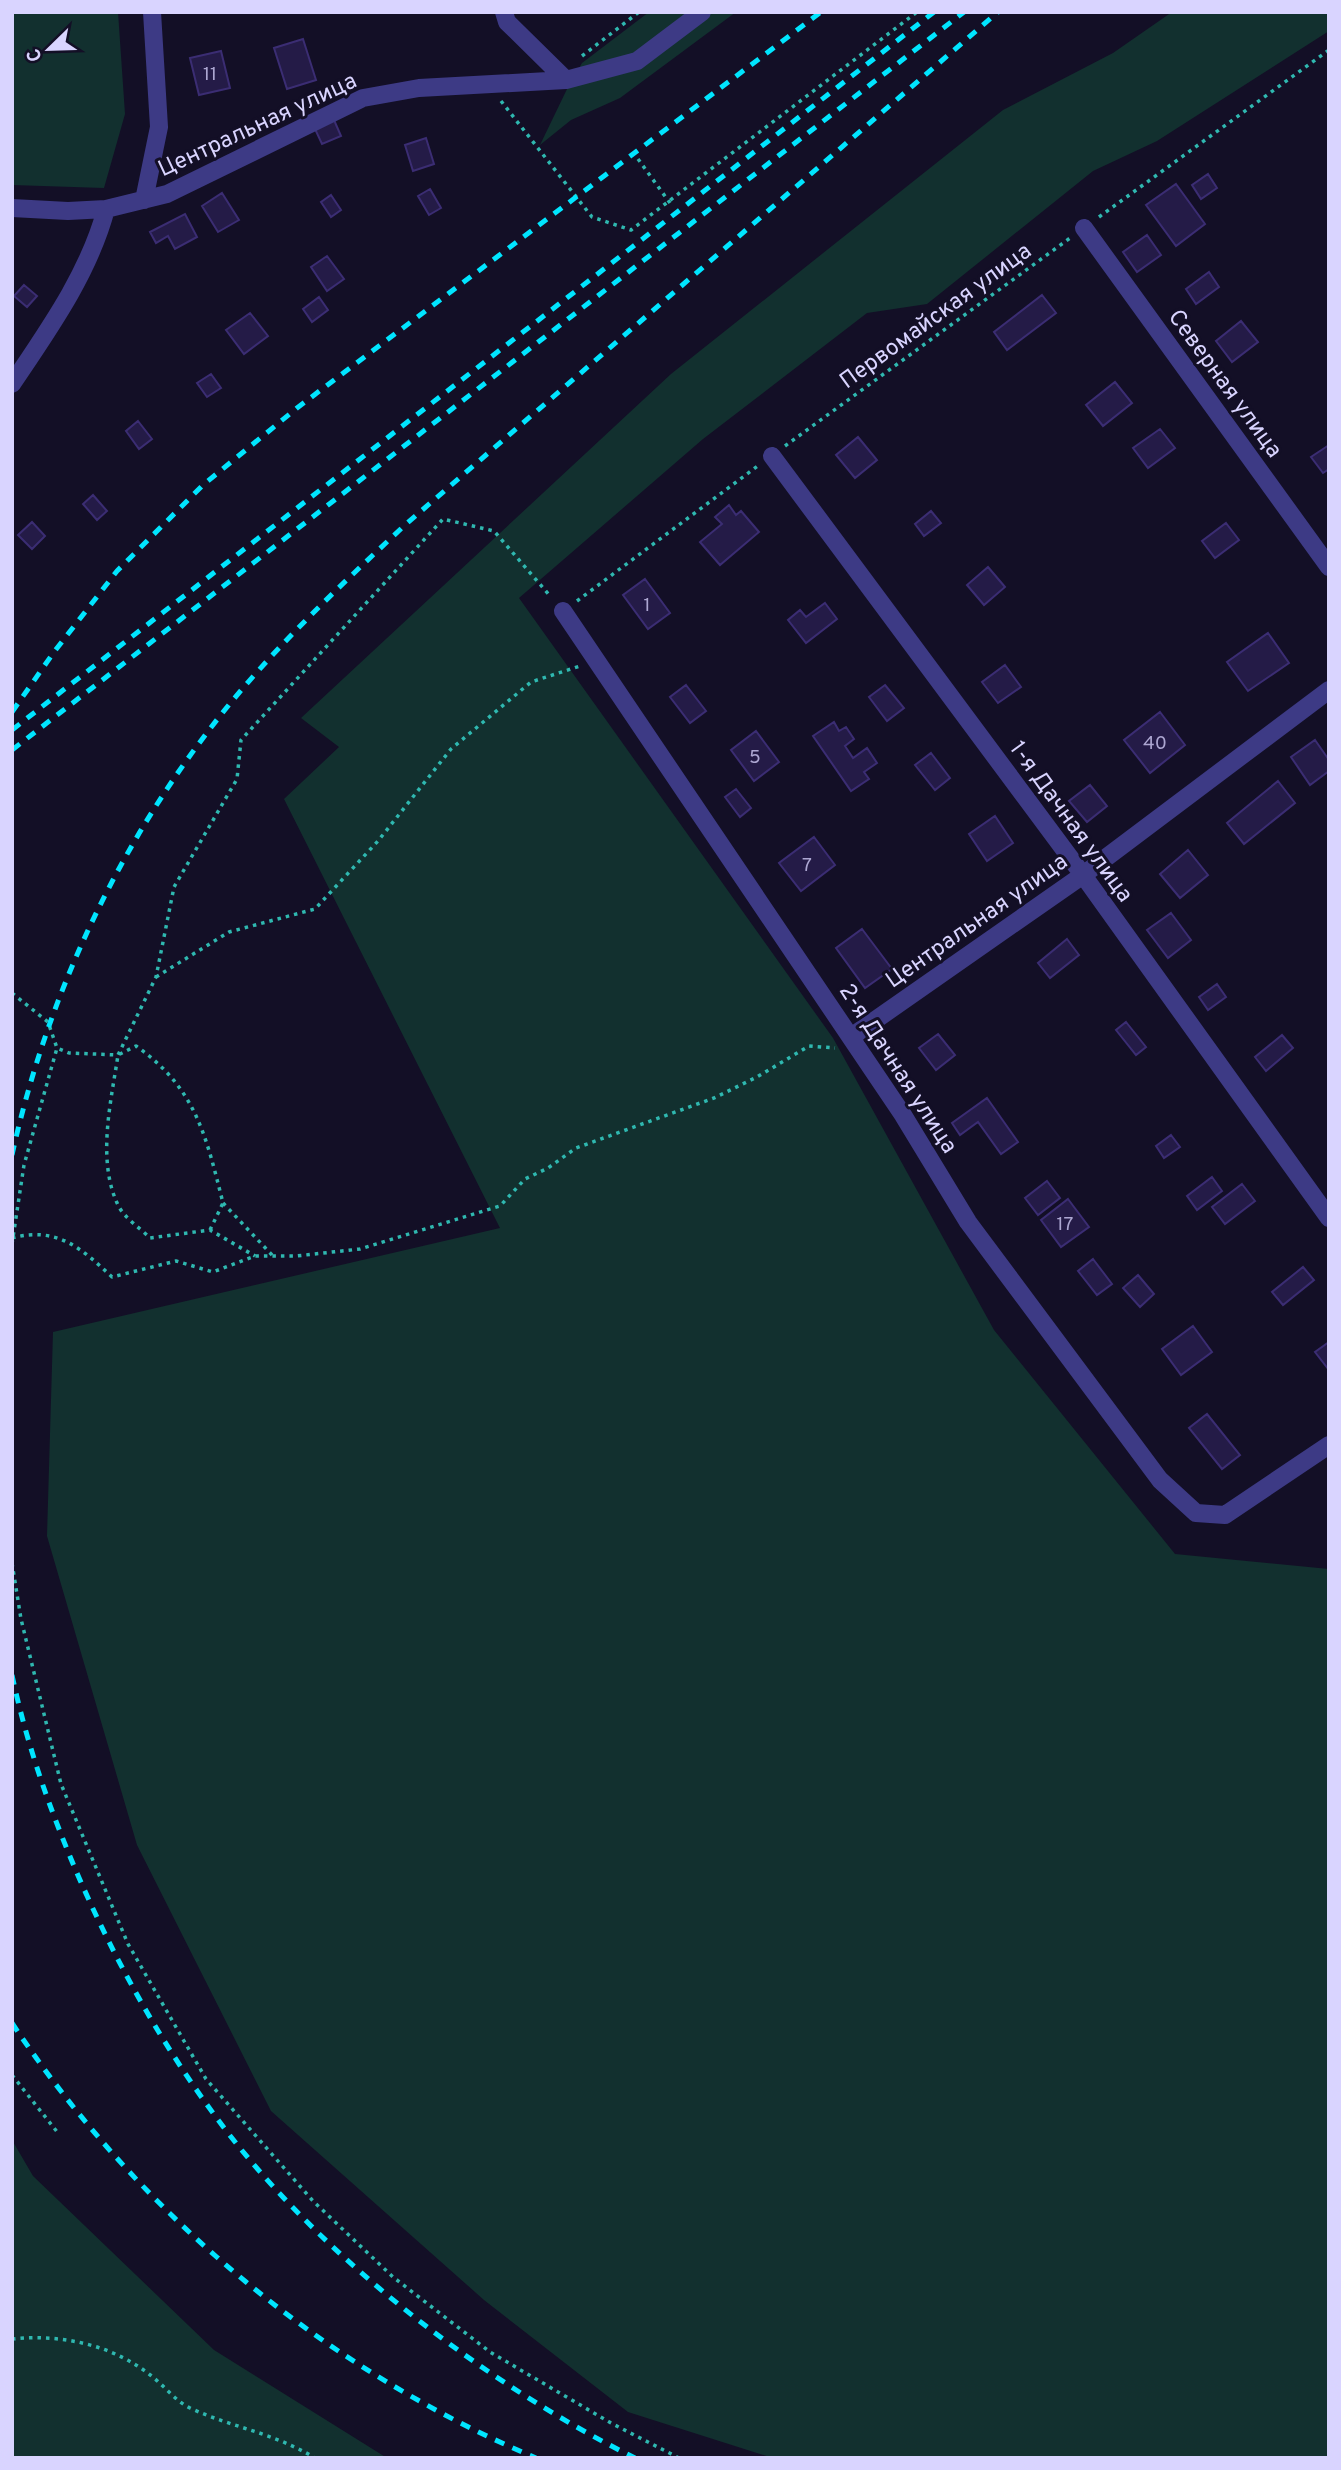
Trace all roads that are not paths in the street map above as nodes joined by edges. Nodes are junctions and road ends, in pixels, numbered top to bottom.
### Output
1 (152, 12) edge
2 (504, 12) edge
3 (702, 12) edge
4 (566, 80) junction
5 (144, 200) junction
6 (12, 208) edge
7 (106, 209) junction
8 (1084, 228) road end
9 (12, 384) edge
10 (772, 456) road end
11 (1329, 567) edge
12 (563, 611) road end
13 (1329, 690) edge
14 (1083, 875) junction
15 (851, 1037) junction
16 (1329, 1218) edge
17 (1329, 1445) edge

1 - 5 street
2 - 4 street
3 - 4 street, Центральная улица
4 - 5 street, Центральная улица
5 - 7 street, Центральная улица
6 - 7 street, Центральная улица
7 - 9 street
8 - 11 street, Северная улица
10 - 14 street, 1-я Дачная улица
12 - 15 street, 2-я Дачная улица
13 - 14 street, Центральная улица
14 - 15 street, Центральная улица
14 - 16 street, 1-я Дачная улица
15 - 17 street, 2-я Дачная улица

